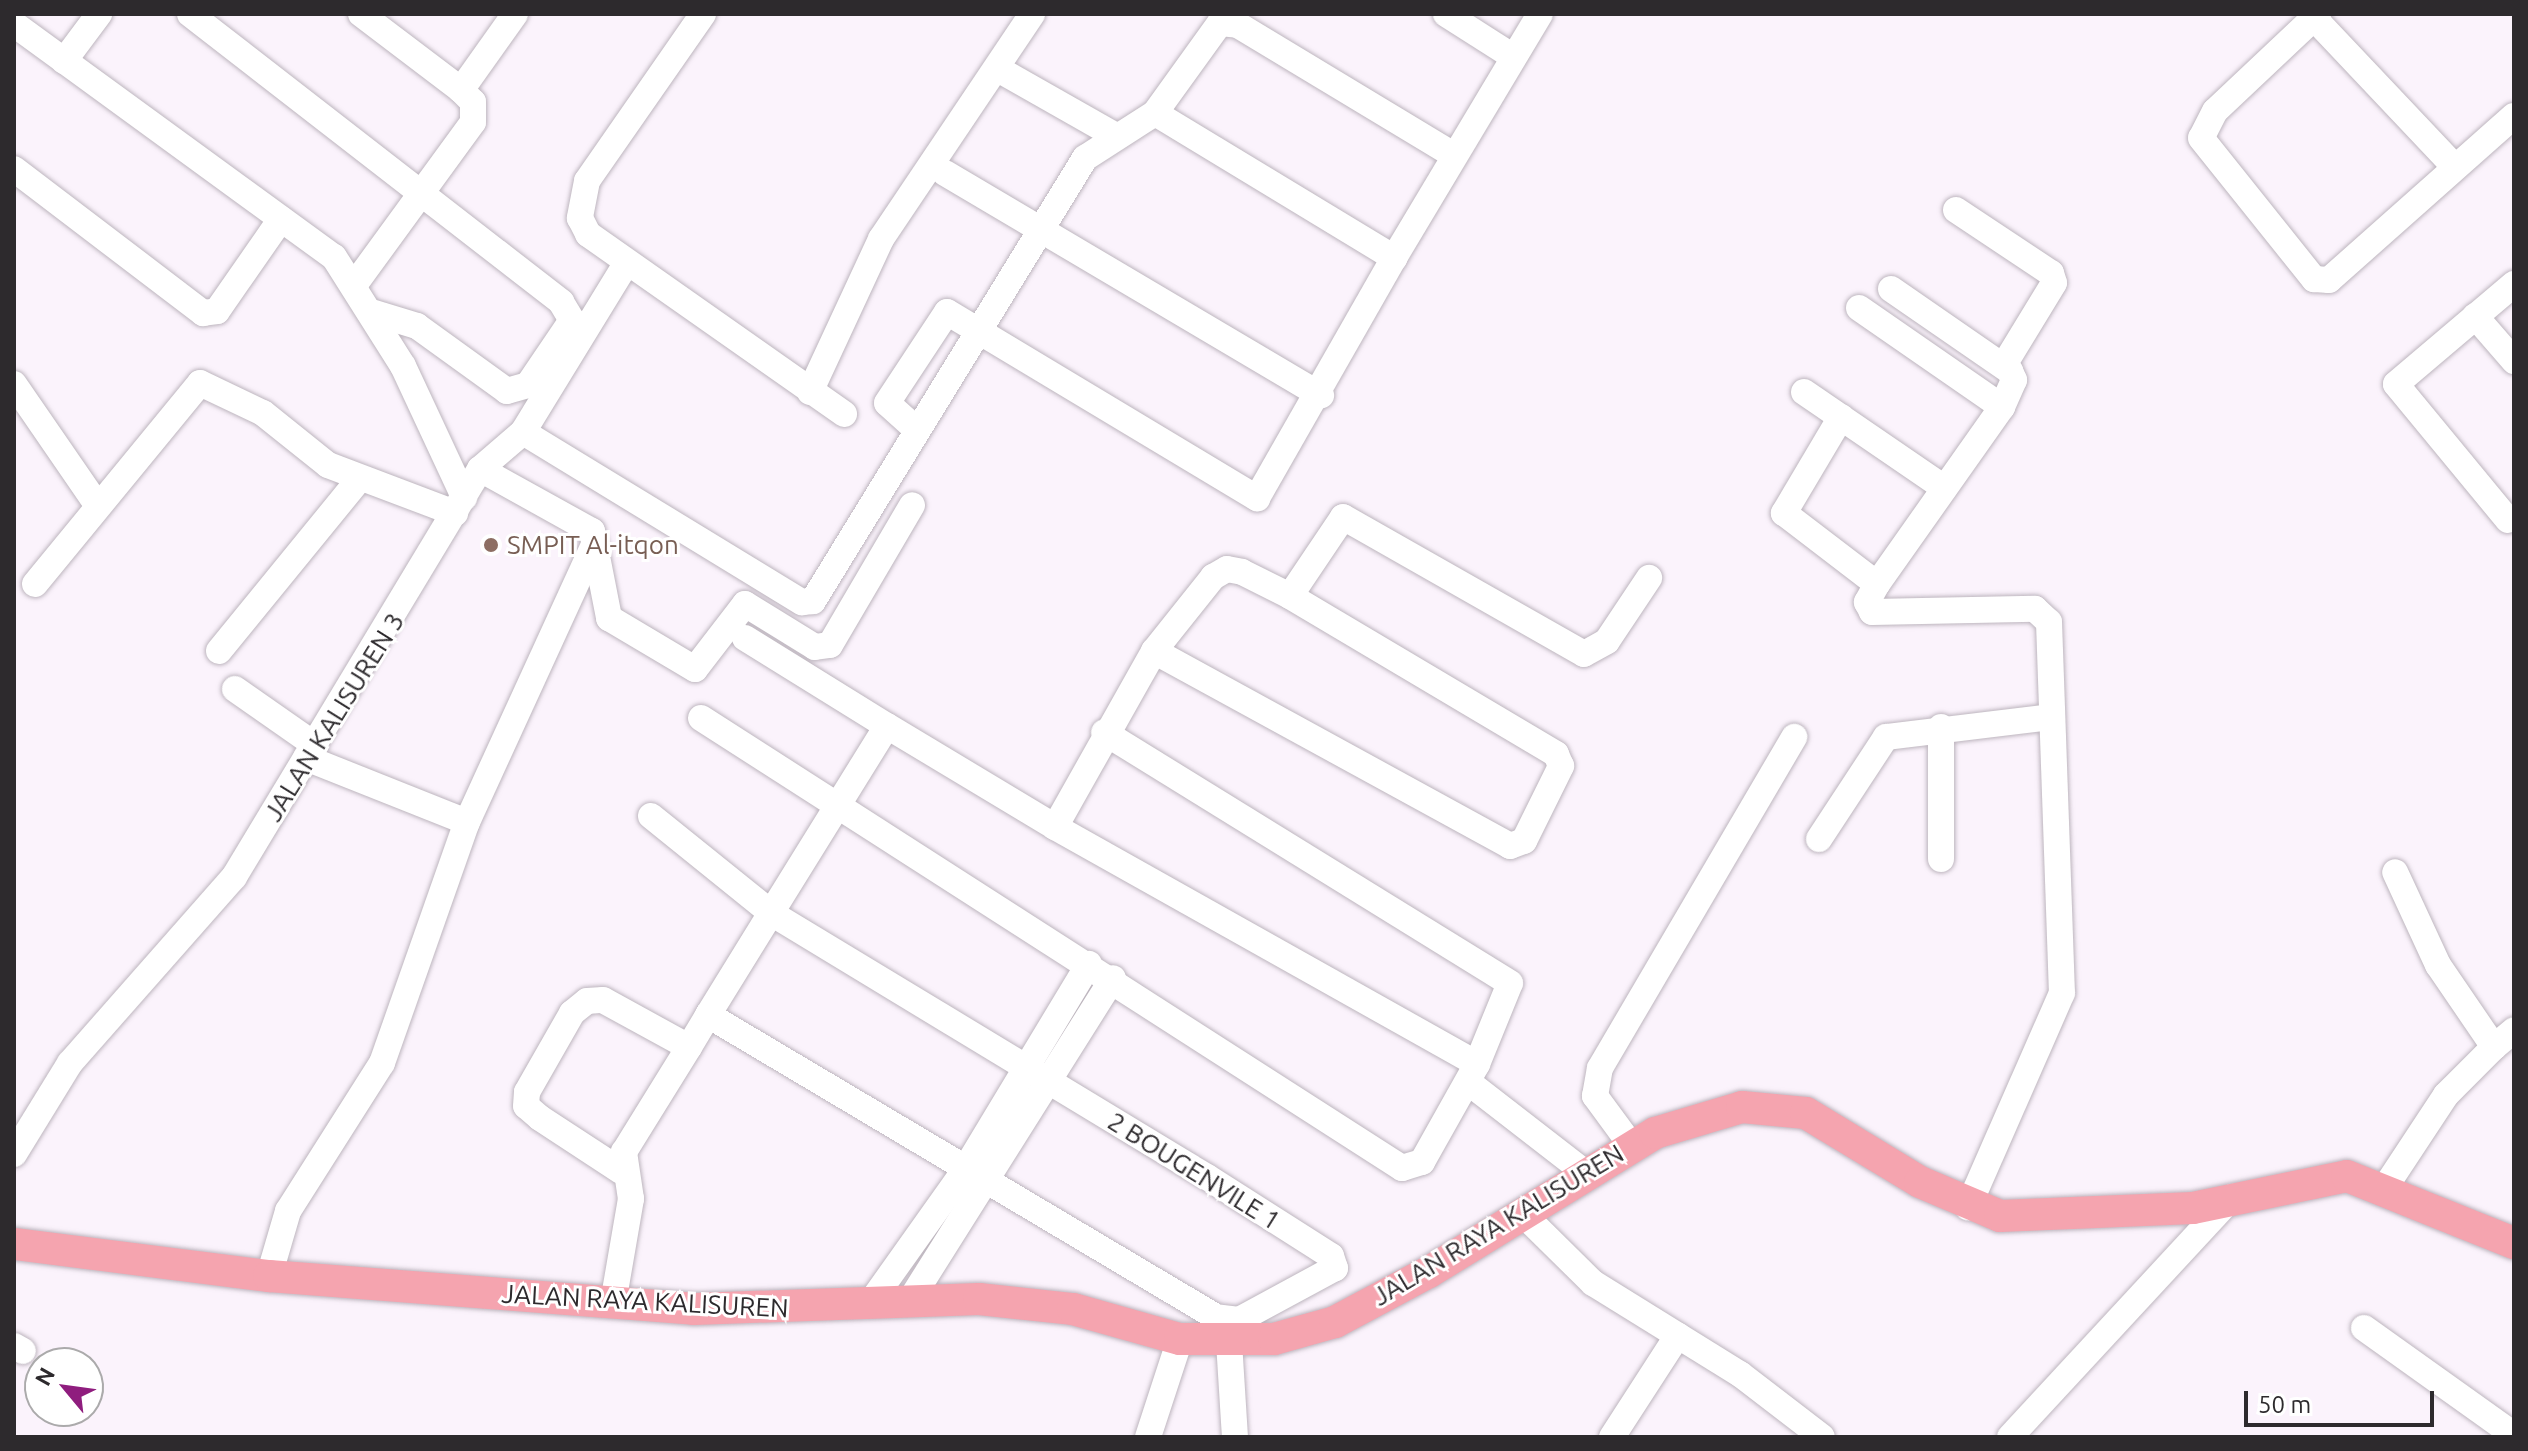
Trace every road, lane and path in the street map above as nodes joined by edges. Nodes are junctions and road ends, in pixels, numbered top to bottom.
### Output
1 (99, 14) edge
2 (190, 14) edge
3 (515, 14) edge
4 (703, 14) edge
5 (1032, 14) edge
6 (1446, 14) edge
7 (1540, 14) edge
8 (2316, 16) edge
9 (375, 18) edge
10 (14, 24) edge
11 (1512, 56) junction
12 (64, 61) junction
13 (1005, 73) dead end
14 (461, 90) junction
15 (1155, 113) junction
16 (2514, 116) edge
17 (1114, 135) junction
18 (1452, 154) junction
19 (2455, 167) junction
20 (14, 169) edge
21 (945, 173) dead end
22 (422, 193) junction
23 (1956, 210) dead end
24 (281, 219) junction
25 (1043, 226) junction
26 (1394, 258) junction
27 (627, 262) junction
28 (355, 284) junction
29 (2514, 284) edge
30 (1891, 289) dead end
31 (1859, 308) dead end
32 (371, 312) junction
33 (2475, 316) junction
34 (977, 329) junction
35 (2514, 361) edge
36 (2004, 365) junction
37 (14, 384) edge
38 (810, 392) junction
39 (1804, 392) dead end
40 (1321, 395) junction
41 (2002, 407) junction
42 (844, 414) dead end
43 (1841, 417) junction
44 (917, 430) junction
45 (523, 432) junction
46 (480, 469) junction
47 (360, 478) junction
48 (1944, 488) junction
49 (460, 505) junction
50 (912, 505) dead end
51 (98, 506) junction
52 (2508, 520) dead end
53 (595, 543) junction
54 (1649, 578) dead end
55 (35, 584) dead end
56 (1877, 584) junction
57 (1290, 596) junction
58 (745, 638) dead end
59 (219, 651) dead end
60 (1154, 651) junction
61 (235, 689) dead end
62 (2052, 717) junction
63 (701, 718) dead end
64 (887, 726) junction
65 (1941, 727) junction
66 (1104, 732) junction
67 (1794, 737) dead end
68 (311, 752) junction
69 (836, 807) junction
70 (651, 816) dead end
71 (467, 822) junction
72 (1055, 827) junction
73 (1819, 839) dead end
74 (1941, 859) dead end
75 (2395, 872) dead end
76 (771, 913) junction
77 (1089, 964) junction
78 (1113, 978) junction
79 (708, 1015) junction
80 (2504, 1039) edge
81 (689, 1047) junction
82 (1029, 1068) junction
83 (1473, 1073) junction
84 (1051, 1084) junction
85 (1631, 1145) junction
86 (14, 1154) edge
87 (621, 1171) junction
88 (964, 1171) junction
89 (1584, 1172) junction
90 (987, 1186) junction
91 (2386, 1186) junction
92 (2232, 1197) junction
93 (1968, 1207) junction
94 (1524, 1215) junction
95 (2514, 1243) edge
96 (14, 1244) edge
97 (269, 1276) junction
98 (911, 1299) junction
99 (871, 1302) junction
100 (613, 1303) junction
101 (2364, 1328) dead end
102 (1678, 1335) junction
103 (1180, 1339) junction
104 (1229, 1342) junction
105 (2514, 1435) edge
106 (1148, 1437) edge
107 (1235, 1437) edge
108 (1612, 1437) edge
109 (1822, 1437) edge
110 (2010, 1437) edge

1 - 12 street
2 - 22 street
3 - 14 street
4 - 27 street
5 - 38 street
6 - 11 street
7 - 11 street
8 - 19 street
8 - 19 street
9 - 14 street
10 - 12 street
11 - 18 street
12 - 24 street
13 - 17 street
14 - 22 street
15 - 17 street
15 - 18 street
15 - 26 street
16 - 19 street
17 - 25 street
18 - 26 street
20 - 24 street
21 - 25 street
22 - 28 street
22 - 32 street
23 - 36 street
24 - 28 street
25 - 34 street
25 - 40 street
26 - 40 street
27 - 38 street
27 - 45 street, JALAN KALISUREN 3
28 - 32 street
29 - 33 street
30 - 36 street
31 - 41 street
32 - 49 street
33 - 35 street
33 - 52 street
34 - 40 street
34 - 44 street
34 - 44 street
36 - 41 street
37 - 51 street
38 - 42 street
39 - 43 street
41 - 48 street
43 - 48 street
43 - 56 street
44 - 45 street
45 - 46 street, JALAN KALISUREN 3
46 - 49 street, JALAN KALISUREN 3
46 - 53 street
47 - 49 street
47 - 51 street
47 - 59 street
48 - 56 street
49 - 68 street, JALAN KALISUREN 3
50 - 53 street
51 - 55 street
53 - 71 street
54 - 57 street
56 - 62 street
57 - 60 street
57 - 60 street
58 - 64 street
60 - 66 street
61 - 68 street
62 - 65 street
62 - 93 street
63 - 69 street
64 - 69 street
64 - 72 street
65 - 73 street
65 - 74 street
66 - 72 street
66 - 83 street
67 - 85 street
68 - 71 street
68 - 86 street, JALAN KALISUREN 3
69 - 76 street
69 - 77 street
70 - 76 street, 2 BOUGENVILE 1
71 - 97 street
72 - 83 street
75 - 80 street
76 - 79 street
76 - 82 street, 2 BOUGENVILE 1
77 - 78 street
77 - 82 street
78 - 83 street
78 - 84 street
79 - 81 street
79 - 88 street
80 - 91 street
81 - 87 street
81 - 87 street
82 - 84 street, 2 BOUGENVILE 1
82 - 88 street
83 - 89 street
84 - 90 street
84 - 90 street, 2 BOUGENVILE 1
85 - 89 main road, JALAN RAYA KALISUREN
85 - 93 main road, JALAN RAYA KALISUREN
87 - 100 street
88 - 90 street
88 - 99 street
89 - 94 main road, JALAN RAYA KALISUREN
90 - 98 street
91 - 92 main road, JALAN RAYA KALISUREN
91 - 95 main road, JALAN RAYA KALISUREN
92 - 93 main road, JALAN RAYA KALISUREN
92 - 110 street
94 - 102 street
94 - 104 main road, JALAN RAYA KALISUREN
96 - 97 main road, JALAN RAYA KALISUREN
97 - 100 main road, JALAN RAYA KALISUREN
98 - 99 main road, JALAN RAYA KALISUREN
98 - 103 main road, JALAN RAYA KALISUREN
99 - 100 main road, JALAN RAYA KALISUREN
101 - 105 street
102 - 108 street
102 - 109 street
103 - 104 main road, JALAN RAYA KALISUREN
103 - 106 street
104 - 107 street

